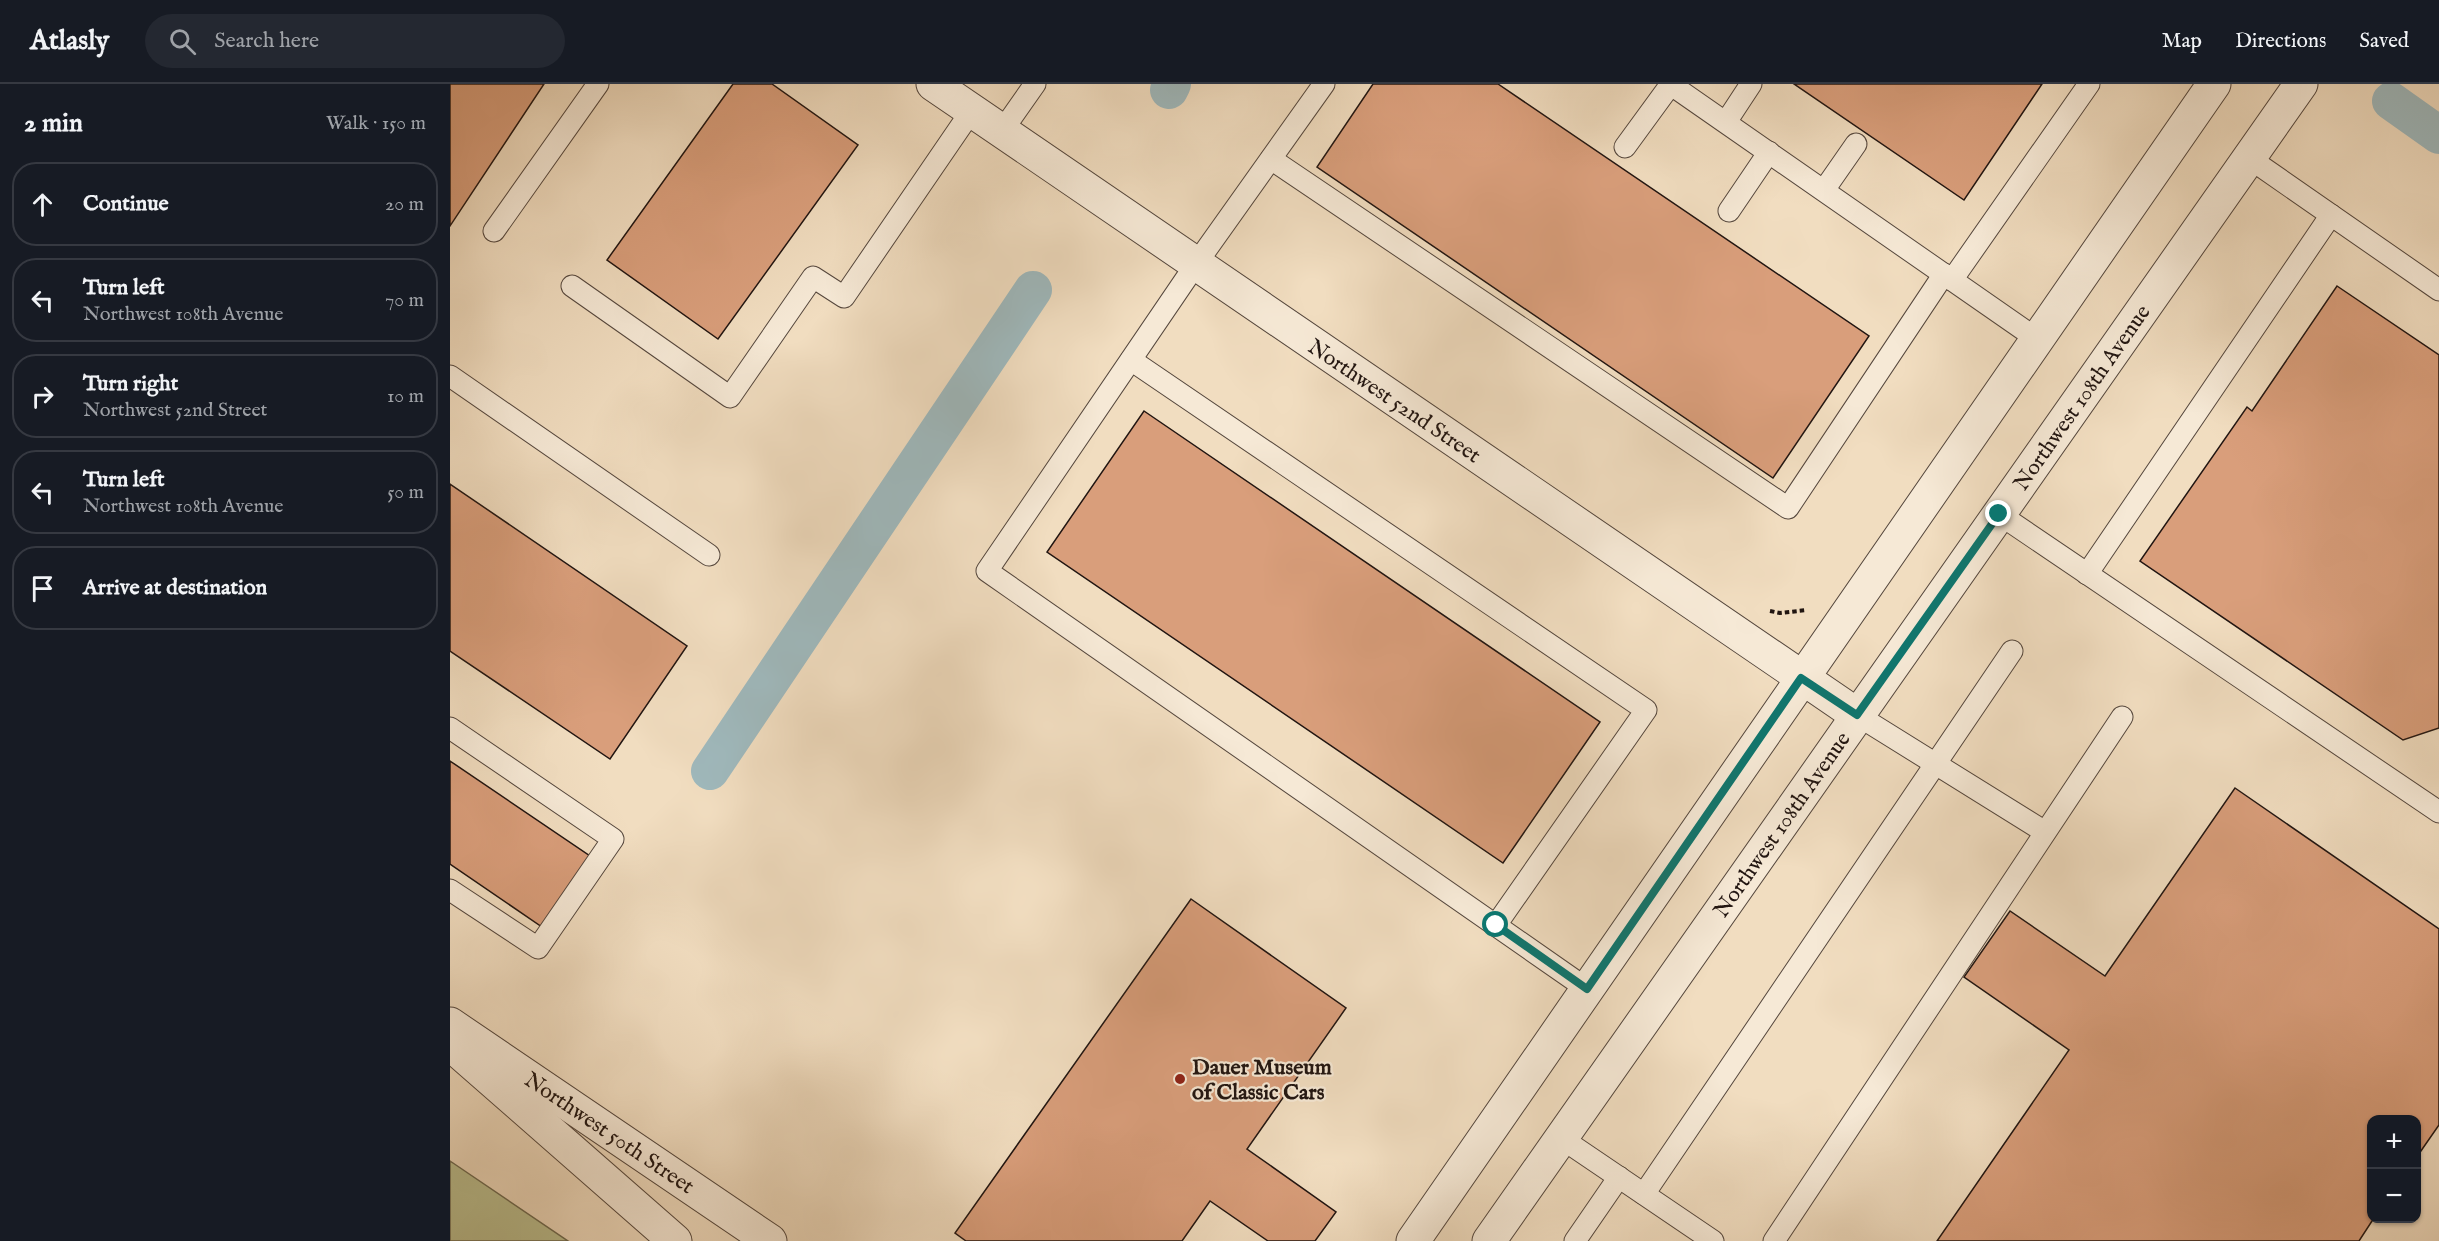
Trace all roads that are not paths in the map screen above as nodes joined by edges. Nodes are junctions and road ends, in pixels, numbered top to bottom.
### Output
1 (598, 84) edge
2 (933, 84) edge
3 (1035, 84) edge
4 (1324, 84) edge
5 (1671, 84) edge
6 (1751, 84) edge
7 (2089, 84) edge
8 (2214, 84) edge
9 (2301, 84) edge
10 (972, 110) junction
11 (1726, 122) junction
12 (1002, 131) junction
13 (1856, 144) dead end
14 (1625, 147) dead end
15 (1769, 152) junction
16 (2249, 158) junction
17 (1271, 159) junction
18 (1824, 190) junction
19 (1729, 211) dead end
20 (2331, 215) junction
21 (494, 231) dead end
22 (1196, 264) junction
23 (1948, 277) junction
24 (572, 286) dead end
25 (2439, 290) edge
26 (2037, 339) junction
27 (1131, 360) junction
28 (450, 376) edge
29 (1999, 514) junction
30 (709, 555) dead end
31 (2087, 574) junction
32 (2012, 651) dead end
33 (1801, 678) junction
34 (1857, 715) junction
35 (2122, 717) dead end
36 (450, 728) edge
37 (1936, 764) junction
38 (2439, 812) edge
39 (2045, 832) junction
40 (450, 890) edge
41 (1496, 925) junction
42 (1587, 989) junction
43 (450, 1024) edge
44 (450, 1044) edge
45 (1561, 1138) junction
46 (1619, 1177) junction
47 (1644, 1194) junction
48 (675, 1241) edge
49 (770, 1241) edge
50 (1413, 1241) edge
51 (1489, 1241) edge
52 (1575, 1241) edge
53 (1713, 1241) edge
54 (1774, 1241) edge

1 - 21 lane
2 - 10 street, Northwest 52nd Street
3 - 12 lane
4 - 17 lane
5 - 11 lane
5 - 14 lane
6 - 11 lane
7 - 23 lane
8 - 26 street
9 - 16 street, Northwest 108th Avenue
10 - 12 street, Northwest 52nd Street
10 - 24 lane
11 - 15 lane
12 - 22 street, Northwest 52nd Street
13 - 18 lane
15 - 18 lane
15 - 19 lane
16 - 20 lane
16 - 29 street, Northwest 108th Avenue
17 - 22 lane
17 - 23 lane
18 - 23 lane
20 - 25 lane
20 - 31 lane
22 - 27 lane
22 - 33 street, Northwest 52nd Street
23 - 26 lane
26 - 33 street
27 - 41 lane
27 - 41 lane
28 - 30 lane
29 - 31 lane
29 - 34 street, Northwest 108th Avenue
31 - 38 lane
32 - 37 lane
33 - 34 street, Northwest 52nd Street
33 - 42 street
34 - 37 lane
34 - 45 street, Northwest 108th Avenue
35 - 39 lane
36 - 40 lane
37 - 39 lane
37 - 47 lane
39 - 54 lane
41 - 42 lane
42 - 50 street
43 - 49 street, Northwest 50th Street
44 - 48 street, Northwest 50th Street
45 - 46 lane
45 - 51 street, Northwest 108th Avenue
46 - 47 lane
46 - 52 lane
47 - 53 lane

